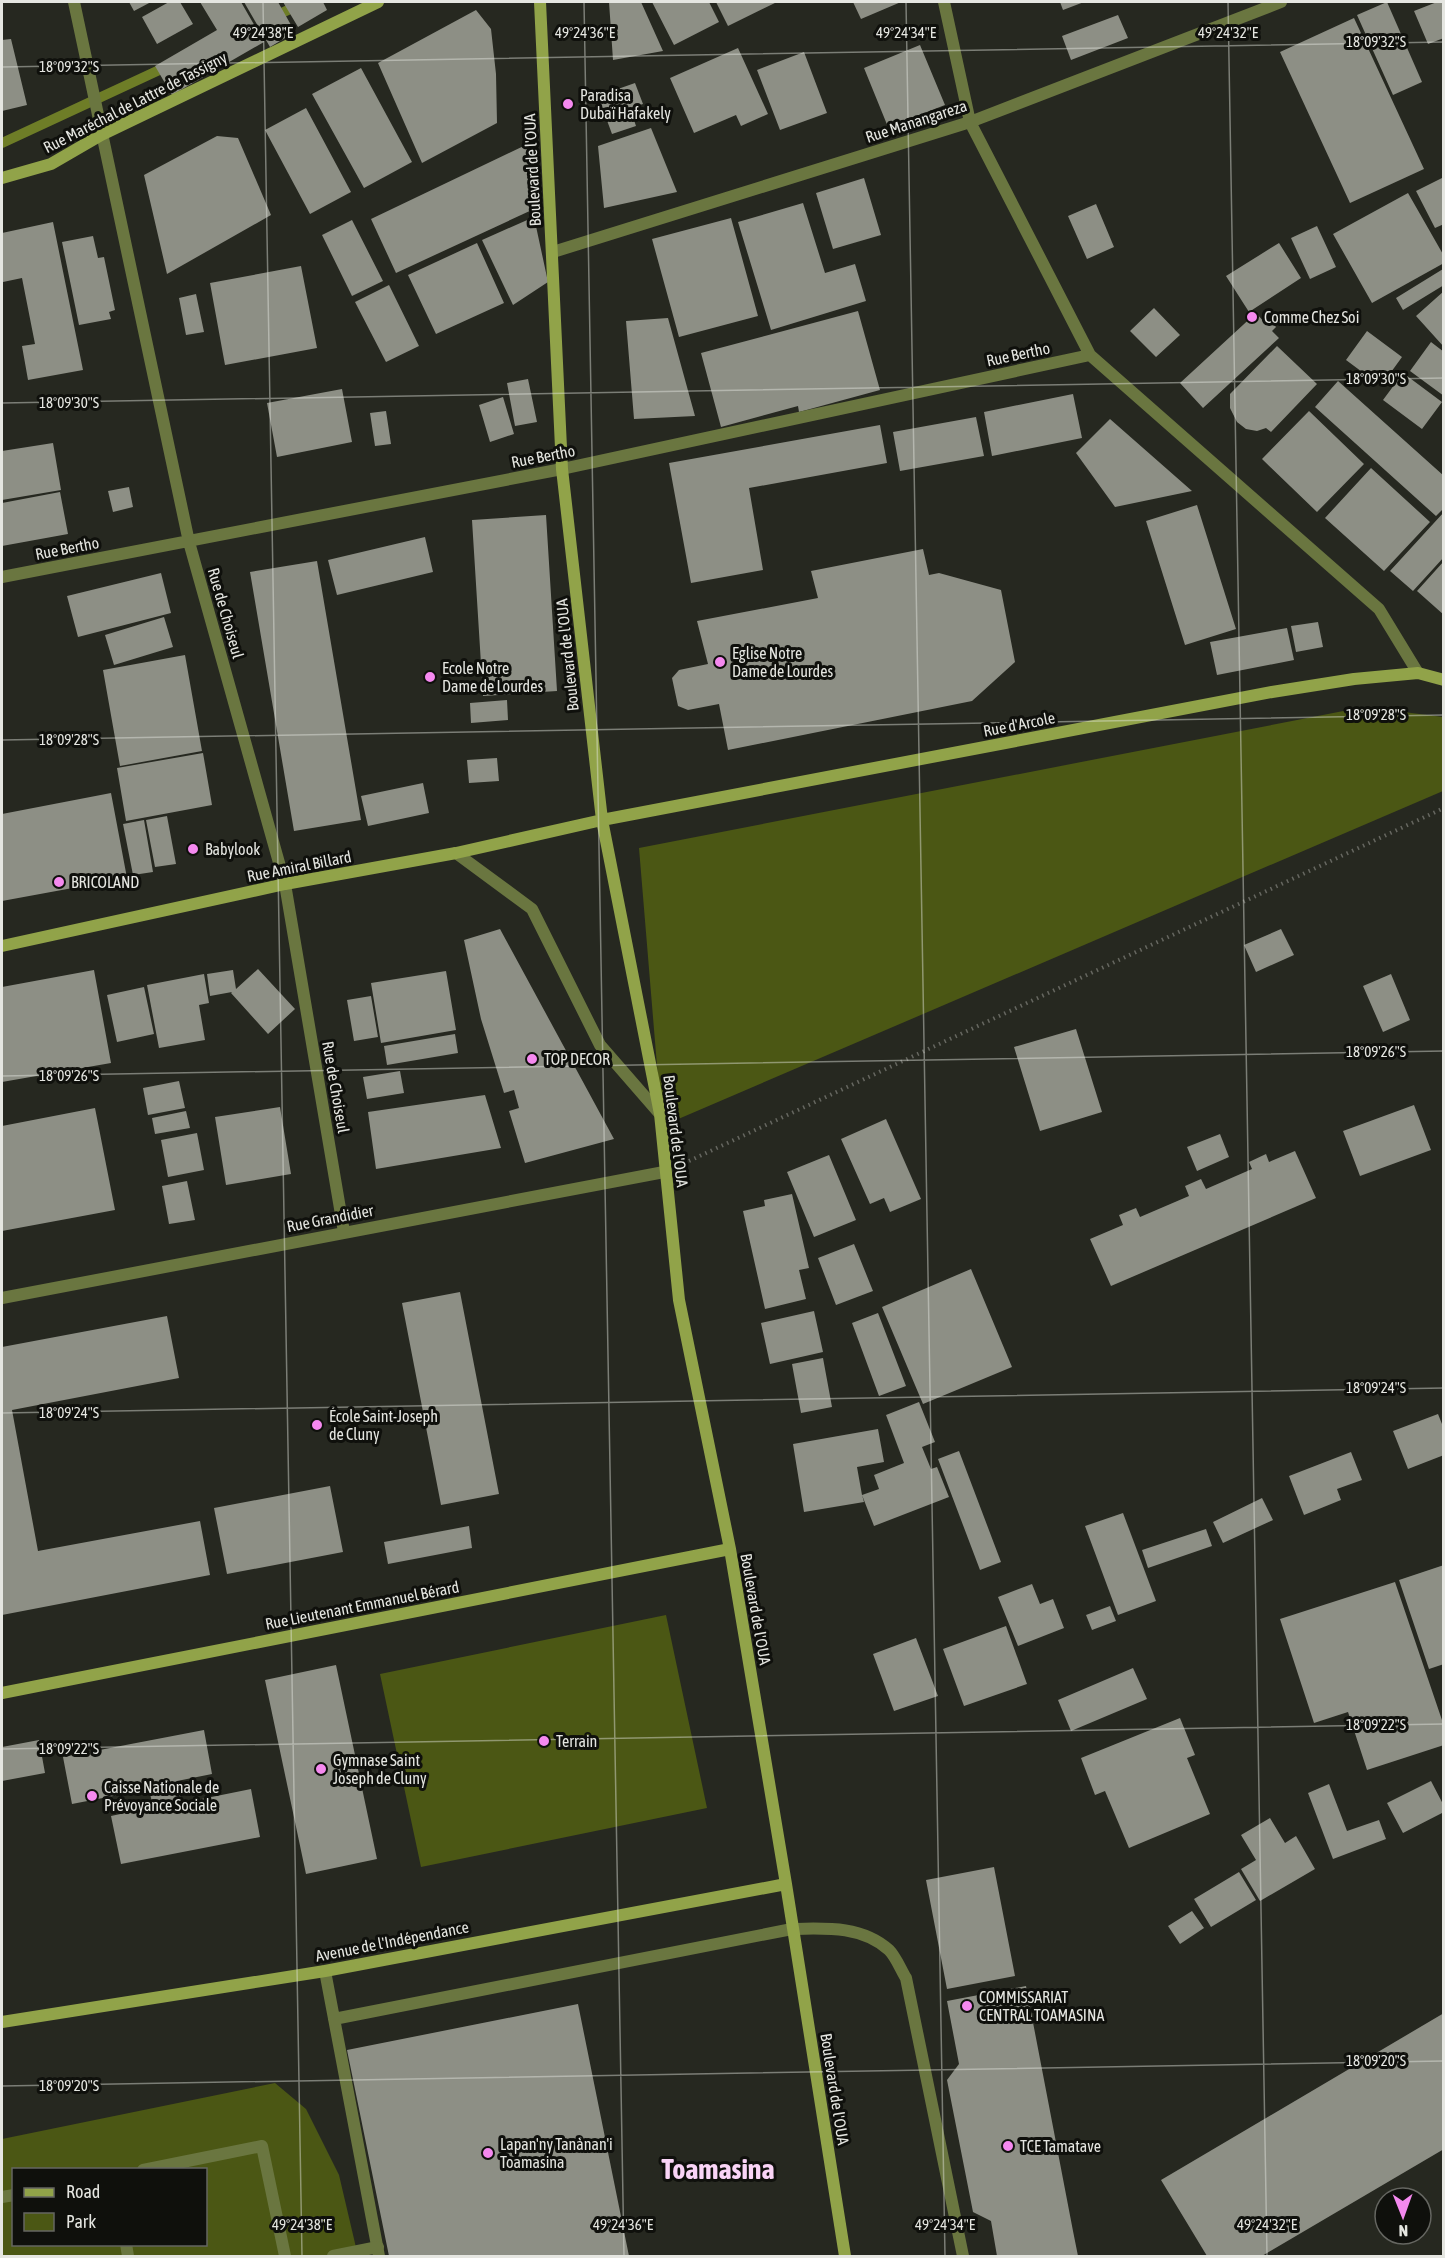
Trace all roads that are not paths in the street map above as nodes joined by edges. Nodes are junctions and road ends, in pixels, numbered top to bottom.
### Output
1 (74, 2) edge
2 (378, 2) edge
3 (540, 2) edge
4 (944, 2) edge
5 (1281, 2) edge
6 (970, 122) junction
7 (101, 135) junction
8 (2, 178) edge
9 (554, 252) junction
10 (1090, 355) junction
11 (562, 469) junction
12 (189, 542) junction
13 (2, 578) edge
14 (1418, 673) junction
15 (1443, 680) edge
16 (602, 820) junction
17 (456, 853) junction
18 (285, 884) junction
19 (2, 946) edge
20 (660, 1114) junction
21 (664, 1172) junction
22 (344, 1232) junction
23 (2, 1298) edge
24 (730, 1549) junction
25 (2, 1693) edge
26 (786, 1884) junction
27 (792, 1929) junction
28 (325, 1971) junction
29 (334, 2019) junction
30 (2, 2022) edge
31 (148, 2168) edge
32 (378, 2252) edge
33 (285, 2256) edge
34 (333, 2256) edge
35 (845, 2256) edge
36 (963, 2256) edge

1 - 7 street, Rue de Choiseul
2 - 7 main road, Rue Maréchal de Lattre de Tassigny
3 - 9 main road, Boulevard de l'OUA
4 - 6 street
5 - 6 street, Rue Manangareza
6 - 9 street, Rue Manangareza
6 - 10 street
7 - 8 main road, Rue Maréchal de Lattre de Tassigny
7 - 12 street, Rue de Choiseul
9 - 11 main road, Boulevard de l'OUA
10 - 11 street, Rue Bertho
10 - 14 street
11 - 12 street, Rue Bertho
11 - 16 main road, Boulevard de l'OUA
12 - 13 street, Rue Bertho
12 - 18 street, Rue de Choiseul
14 - 15 main road, Rue d'Arcole
14 - 16 main road, Rue d'Arcole
16 - 17 main road, Rue Amiral Billard
16 - 20 main road, Boulevard de l'OUA
17 - 18 main road, Rue Amiral Billard
17 - 20 street
18 - 19 main road, Rue Amiral Billard
18 - 22 street, Rue de Choiseul
20 - 21 main road, Boulevard de l'OUA
21 - 22 street, Rue Grandidier
21 - 24 main road, Boulevard de l'OUA
22 - 23 street, Rue Grandidier
24 - 25 main road, Rue Lieutenant Emmanuel Bérard
24 - 26 main road, Boulevard de l'OUA
26 - 27 main road, Boulevard de l'OUA
26 - 28 main road, Avenue de l'Indépendance
27 - 29 street
27 - 35 main road, Boulevard de l'OUA
27 - 36 street
28 - 29 street
28 - 30 main road, Avenue de l'Indépendance
29 - 32 street
31 - 33 street
32 - 34 street

